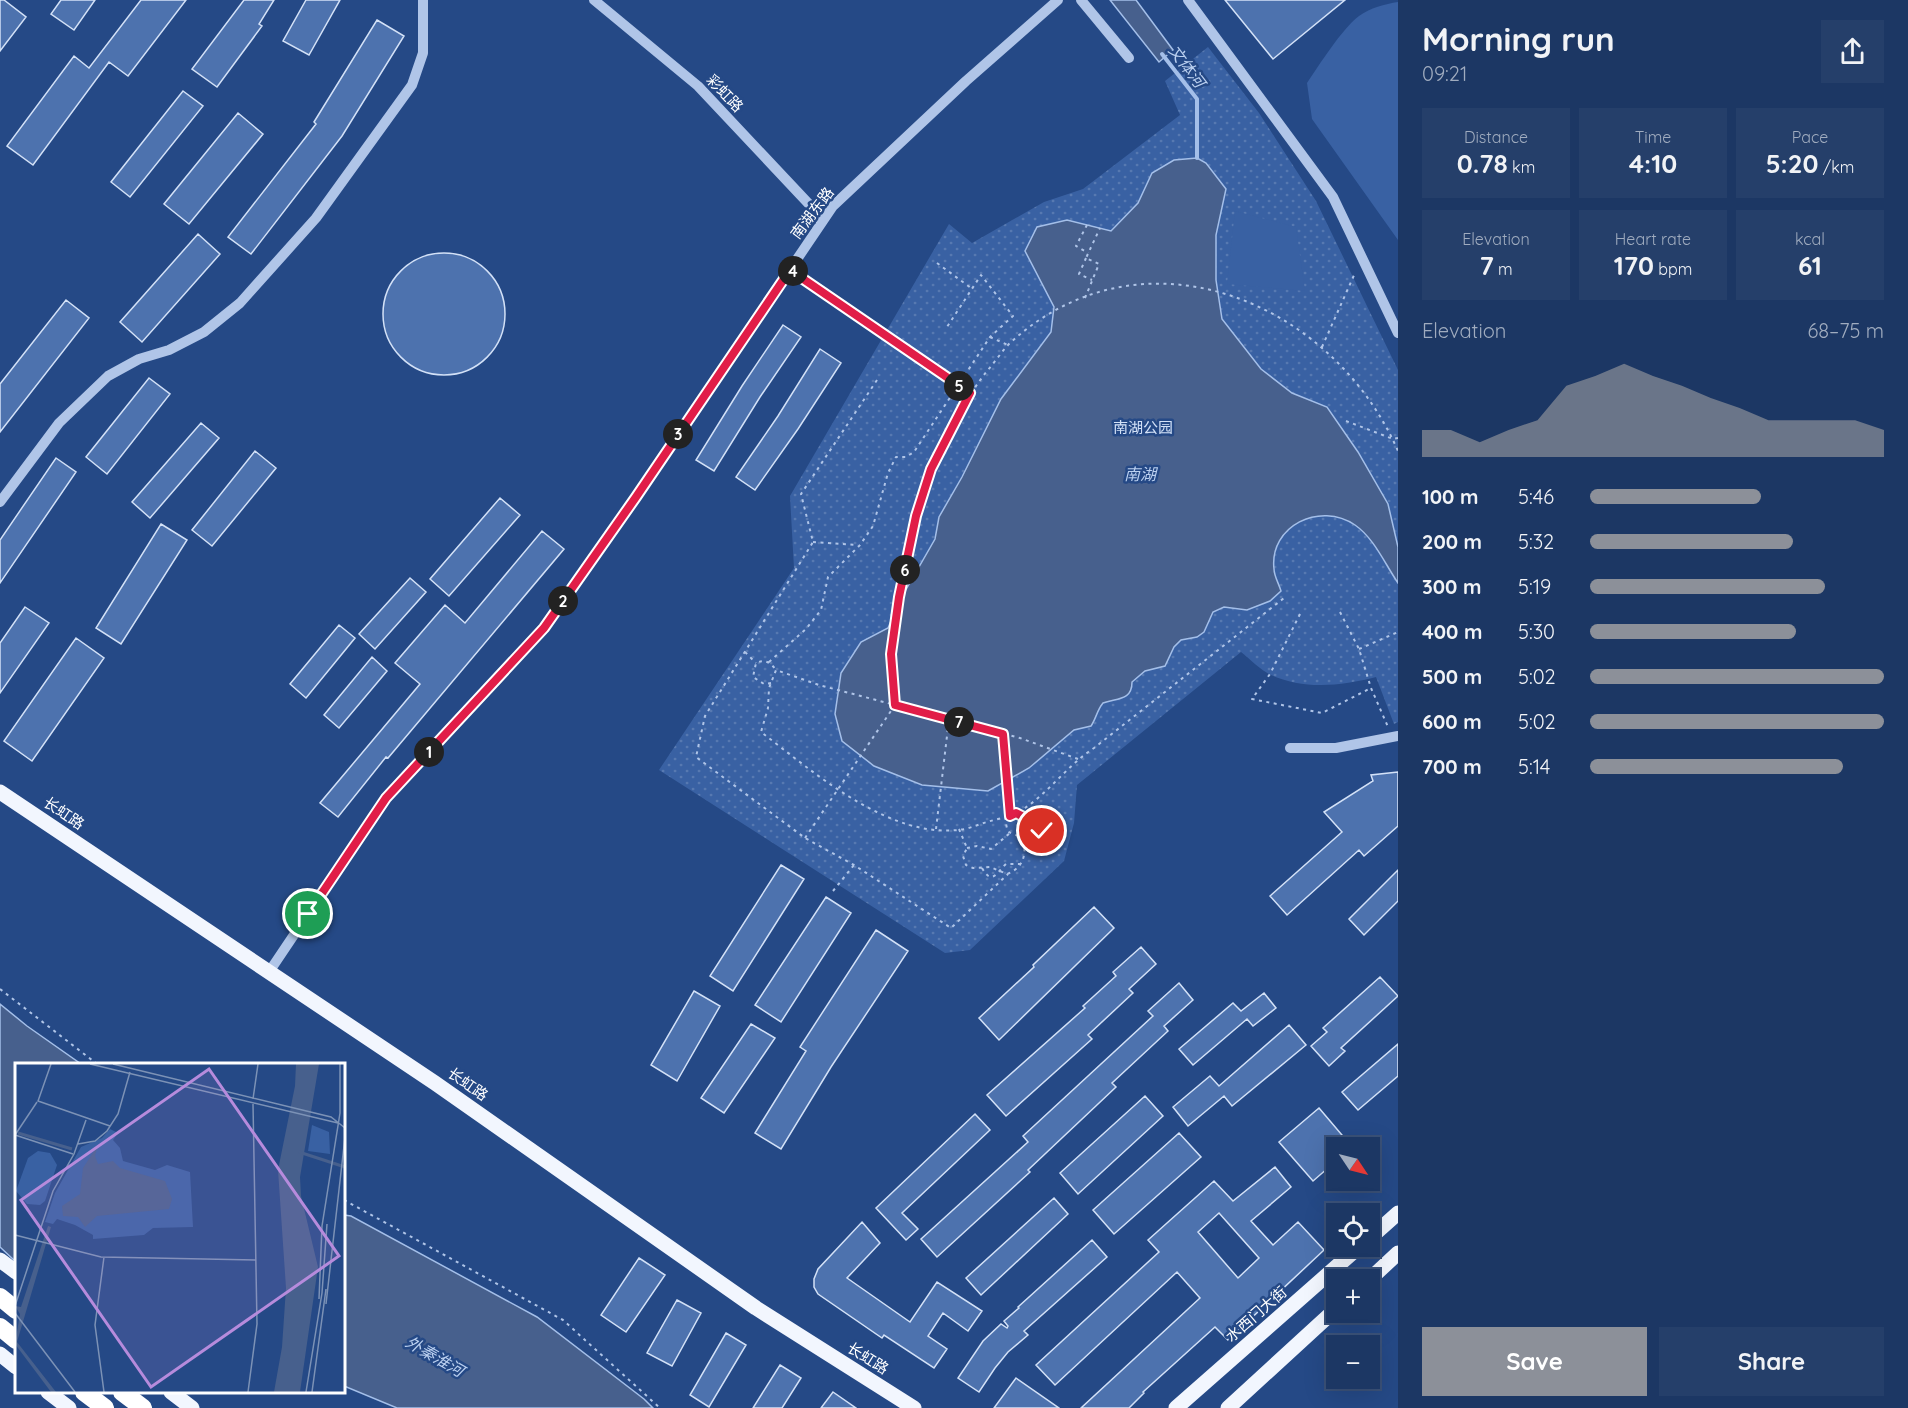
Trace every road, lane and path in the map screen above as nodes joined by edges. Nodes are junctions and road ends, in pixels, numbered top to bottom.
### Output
1 (423, 0) edge
2 (594, 0) edge
3 (1058, 0) edge
4 (1081, 0) edge
5 (1188, 0) edge
6 (1129, 58) dead end
7 (824, 219) junction
8 (1087, 225) dead end
9 (1101, 228) dead end
10 (1088, 253) junction
11 (1086, 258) junction
12 (1362, 258) junction
13 (937, 263) dead end
14 (790, 270) junction
15 (1092, 280) junction
16 (971, 288) junction
17 (1085, 298) junction
18 (947, 327) dead end
19 (1398, 333) edge
20 (990, 337) junction
21 (1008, 345) junction
22 (1322, 347) junction
23 (877, 380) dead end
24 (958, 385) junction
25 (970, 393) junction
26 (1346, 421) dead end
27 (1398, 438) edge
28 (1393, 439) junction
29 (1398, 451) edge
30 (0, 502) edge
31 (813, 542) junction
32 (860, 545) junction
33 (1284, 598) dead end
34 (1340, 612) dead end
35 (1300, 614) dead end
36 (1398, 632) edge
37 (1359, 649) junction
38 (745, 652) junction
39 (770, 662) junction
40 (756, 663) junction
41 (776, 670) junction
42 (771, 683) junction
43 (1371, 688) junction
44 (895, 705) junction
45 (949, 719) junction
46 (1003, 734) junction
47 (1395, 737) edge
48 (1290, 748) dead end
49 (1078, 759) junction
50 (839, 791) junction
51 (0, 792) edge
52 (1016, 813) junction
53 (1010, 816) junction
54 (1005, 817) junction
55 (936, 829) junction
56 (959, 829) junction
57 (1010, 833) junction
58 (805, 838) junction
59 (1023, 839) junction
60 (967, 848) junction
61 (1020, 864) junction
62 (854, 865) junction
63 (981, 867) junction
64 (1000, 872) junction
65 (1008, 874) junction
66 (832, 891) dead end
67 (269, 972) junction
68 (0, 988) edge
69 (95, 1063) edge
70 (345, 1201) edge
71 (1398, 1213) edge
72 (1380, 1229) edge
73 (1398, 1253) edge
74 (1348, 1257) edge
75 (0, 1260) edge
76 (1380, 1270) edge
77 (15, 1271) edge
78 (0, 1297) edge
79 (15, 1309) edge
80 (1326, 1318) edge
81 (0, 1327) edge
82 (15, 1339) edge
83 (0, 1354) edge
84 (15, 1366) edge
85 (49, 1393) edge
86 (85, 1393) edge
87 (123, 1393) edge
88 (172, 1393) edge
89 (69, 1408) edge
90 (105, 1408) edge
91 (143, 1408) edge
92 (192, 1408) edge
93 (660, 1408) edge
94 (914, 1408) edge
95 (1176, 1408) edge
96 (1228, 1408) edge

1 - 30 street
2 - 7 street, 彩虹路
3 - 7 street, 南湖东路
4 - 6 street
5 - 12 street
7 - 14 street, 南湖东路
8 - 10 path
9 - 10 path
10 - 11 path
11 - 15 path
11 - 15 path
12 - 19 street
12 - 22 path
13 - 16 path
14 - 24 path
14 - 67 street, 南湖东路
15 - 17 path
16 - 18 path
16 - 20 path
17 - 21 path
17 - 22 path
20 - 21 path
20 - 24 path
21 - 25 path
22 - 28 path
23 - 31 path
24 - 25 path
24 - 32 path
25 - 44 path
26 - 28 path
27 - 28 path
28 - 29 path
31 - 32 path
31 - 38 path
32 - 39 path
33 - 49 path
34 - 37 path
35 - 43 path
36 - 37 path
37 - 43 path
38 - 40 path
38 - 58 path
39 - 40 path
39 - 41 path
40 - 42 path
41 - 42 path
41 - 44 path
42 - 50 path
43 - 47 path
44 - 45 path
44 - 50 path
45 - 46 path
45 - 55 path
46 - 49 path
46 - 53 path
47 - 48 street
49 - 52 path
50 - 55 path
50 - 58 path
51 - 67 main road, 长虹路
52 - 53 path
52 - 59 path
53 - 54 path
54 - 56 path
54 - 57 path
55 - 56 path
56 - 60 path
57 - 59 path
57 - 60 path
58 - 62 path
59 - 61 path
60 - 63 path
61 - 64 path
61 - 65 path
62 - 65 path
62 - 66 path
63 - 64 path
63 - 64 path
64 - 65 path
67 - 94 main road, 长虹路
68 - 69 path
70 - 93 path
71 - 72 main road
73 - 76 main road
74 - 95 main road, 水西门大街
75 - 77 main road
78 - 79 highway
80 - 96 main road
81 - 82 highway
83 - 84 main road
85 - 89 main road
86 - 90 highway
87 - 91 highway
88 - 92 main road

